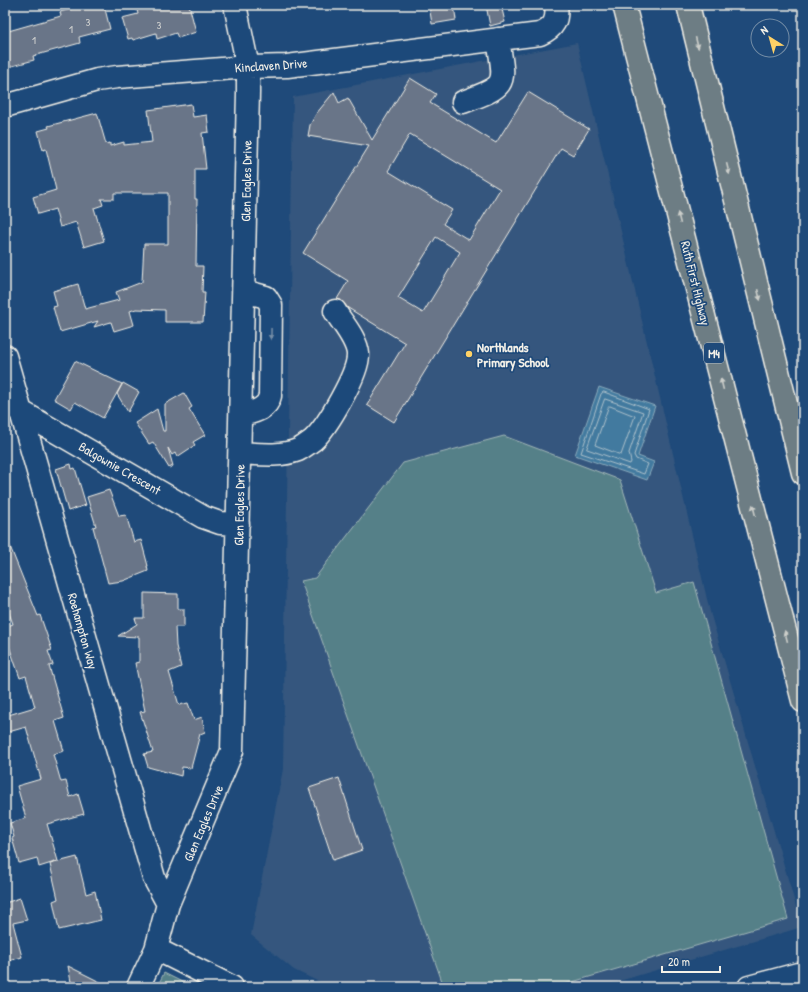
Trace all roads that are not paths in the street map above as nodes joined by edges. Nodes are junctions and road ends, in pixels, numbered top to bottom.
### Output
1 (235, 5) edge
2 (556, 5) edge
3 (624, 5) edge
4 (688, 5) edge
5 (498, 39) junction
6 (248, 67) junction
7 (463, 102) dead end
8 (5, 106) edge
9 (244, 290) junction
10 (335, 311) dead end
11 (5, 356) edge
12 (13, 407) edge
13 (241, 415) junction
14 (240, 452) junction
15 (803, 473) edge
16 (238, 524) junction
17 (803, 701) edge
18 (185, 865) junction
19 (150, 866) junction
20 (168, 904) junction
21 (156, 949) junction
22 (798, 974) dead end
23 (138, 987) edge
24 (232, 987) edge
25 (749, 987) edge

1 - 6 street, Glen Eagles Drive
2 - 5 street, Kinclaven Drive
17 -> 3 highway, Ruth First Highway / M4
4 -> 15 highway
5 - 6 street, Kinclaven Drive
5 - 7 street
6 - 8 street, Kinclaven Drive
6 - 9 street, Glen Eagles Drive
9 - 13 street, Glen Eagles Drive
9 -> 13 street
10 - 14 street
11 - 12 street, Roehampton Way
12 - 16 street, Balgownie Crescent
12 - 19 street, Roehampton Way
13 - 14 street, Glen Eagles Drive
14 - 16 street, Glen Eagles Drive
16 - 18 street, Glen Eagles Drive
18 - 19 street
18 - 20 street, Glen Eagles Drive
19 - 20 street, Roehampton Way
20 - 21 street, Glen Eagles Drive
21 - 23 street, Glen Eagles Drive
21 - 24 street
22 - 25 street

